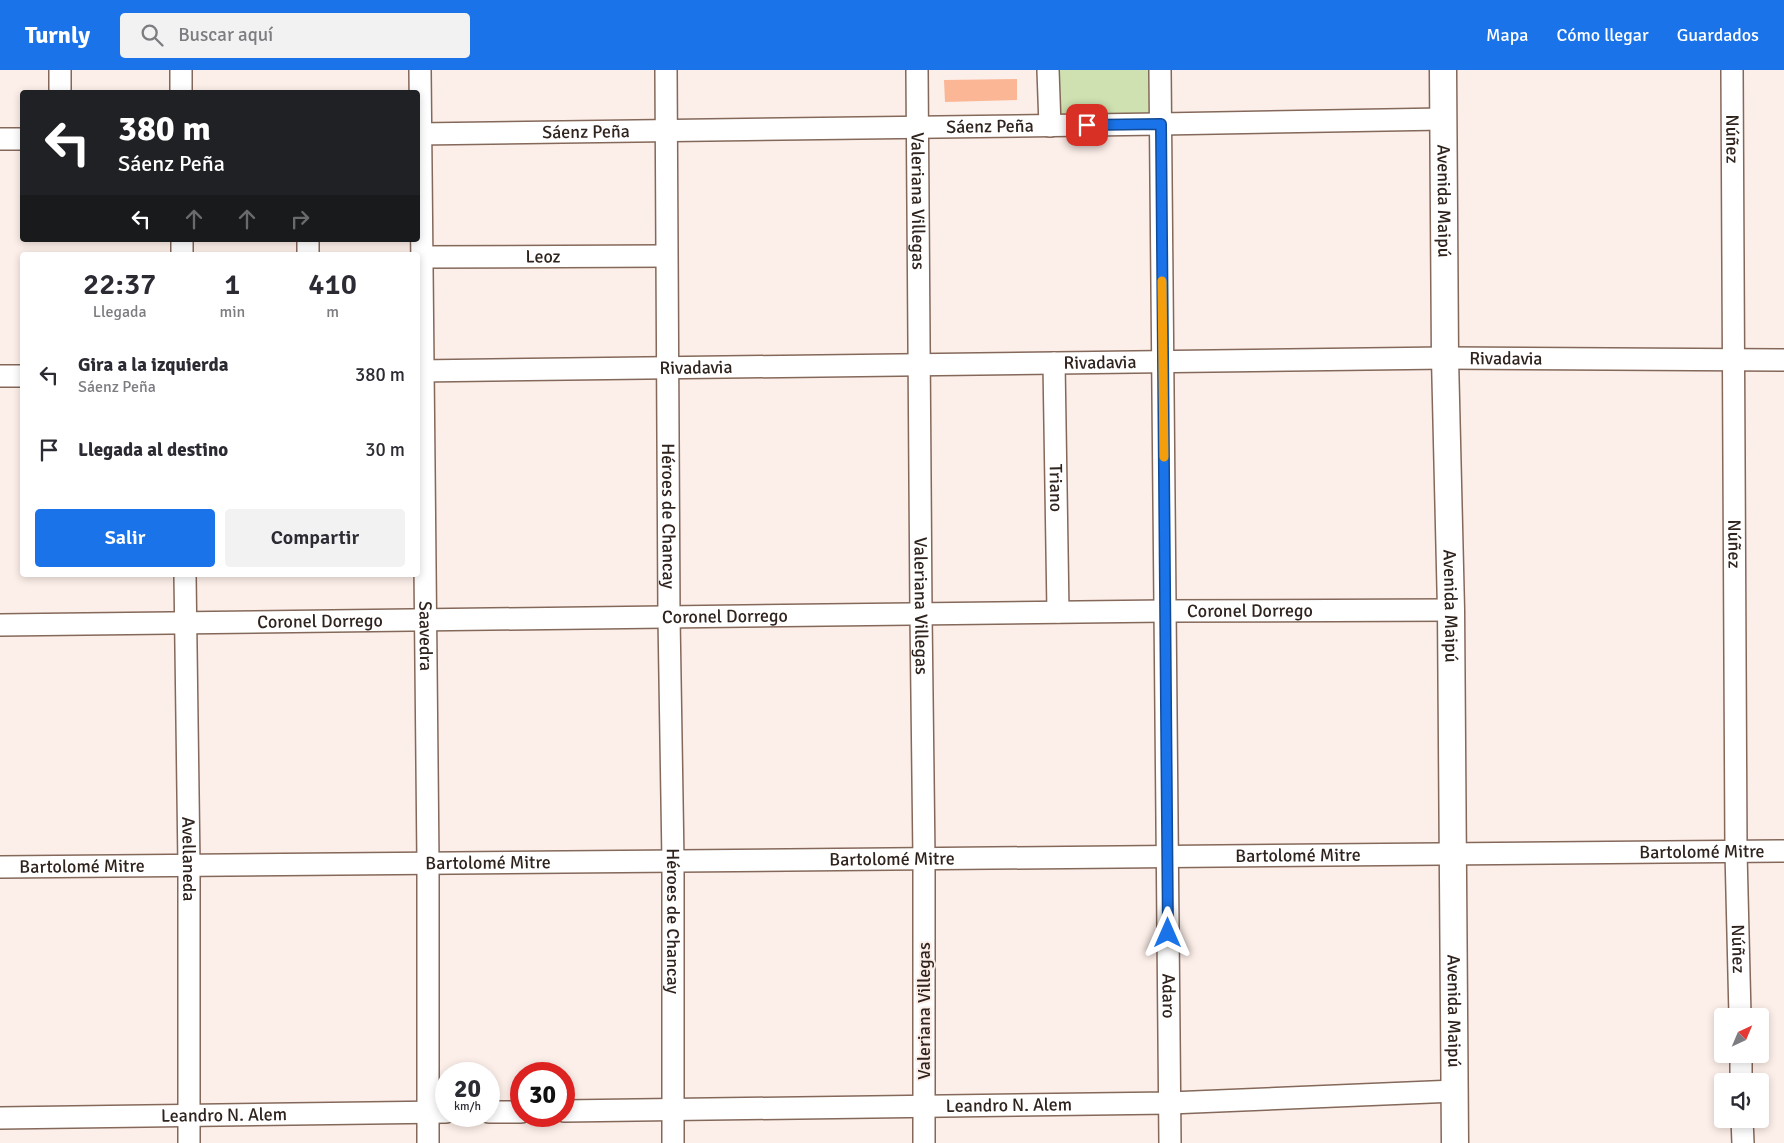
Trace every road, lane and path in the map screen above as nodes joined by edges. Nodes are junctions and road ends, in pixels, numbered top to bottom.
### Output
1 (60, 70) edge
2 (180, 70) edge
3 (420, 70) edge
4 (666, 70) edge
5 (917, 70) edge
6 (1048, 70) edge
7 (1160, 70) edge
8 (1443, 70) edge
9 (1732, 70) edge
10 (60, 90) edge
11 (181, 90) edge
12 (420, 90) edge
13 (1443, 119) junction
14 (1161, 124) junction
15 (1050, 126) junction
16 (917, 127) junction
17 (665, 131) junction
18 (420, 134) edge
19 (0, 139) edge
20 (20, 139) edge
21 (420, 175) edge
22 (666, 256) junction
23 (422, 257) junction
24 (1445, 358) junction
25 (1735, 359) junction
26 (1784, 360) edge
27 (1163, 361) junction
28 (1054, 363) junction
29 (919, 365) junction
30 (667, 368) junction
31 (420, 371) edge
32 (0, 376) edge
33 (20, 376) edge
34 (185, 577) edge
35 (1166, 610) junction
36 (1451, 610) junction
37 (1058, 612) junction
38 (921, 614) junction
39 (669, 617) junction
40 (425, 620) junction
41 (185, 623) junction
42 (0, 625) edge
43 (1736, 852) junction
44 (1784, 852) edge
45 (1452, 854) junction
46 (1168, 857) junction
47 (924, 859) junction
48 (673, 861) junction
49 (428, 863) junction
50 (189, 866) junction
51 (0, 867) edge
52 (1740, 1008) edge
53 (435, 1062) edge
54 (1455, 1091) junction
55 (1170, 1103) junction
56 (924, 1106) junction
57 (672, 1110) junction
58 (575, 1111) edge
59 (435, 1113) edge
60 (188, 1116) junction
61 (0, 1118) edge
62 (435, 1120) edge
63 (1742, 1128) edge
64 (189, 1143) edge
65 (428, 1143) edge
66 (673, 1143) edge
67 (924, 1143) edge
68 (1170, 1143) edge
69 (1455, 1143) edge
70 (1743, 1143) edge

1 - 10 street
2 - 11 street
3 - 12 street, Saavedra
4 - 17 street, Héroes de Chancay
5 - 16 street, Valeriana Villegas
6 - 15 street
7 - 14 street, Adaro
8 - 13 main road, Avenida Maipú
9 - 25 street, Núñez
13 - 14 street, Sáenz Peña
13 - 24 main road, Avenida Maipú
14 - 15 street, Sáenz Peña
14 - 27 street, Adaro
15 - 16 street, Sáenz Peña
16 - 17 street, Sáenz Peña
16 - 29 street, Valeriana Villegas
17 - 18 street, Sáenz Peña
17 - 22 street, Héroes de Chancay
19 - 20 street
21 - 23 street, Saavedra
22 - 23 street, Leoz
22 - 30 street, Héroes de Chancay
23 - 31 street, Saavedra
24 - 25 street, Rivadavia
24 - 27 street, Rivadavia
24 - 36 main road, Avenida Maipú
25 - 26 street, Rivadavia
25 - 43 street, Núñez
27 - 28 street, Rivadavia
27 - 35 street, Adaro
28 - 29 street, Rivadavia
28 - 37 street, Triano
29 - 30 street, Rivadavia
29 - 38 street, Valeriana Villegas
30 - 31 street, Rivadavia
30 - 39 street, Héroes de Chancay
31 - 40 street, Saavedra
32 - 33 street
34 - 41 street, Avellaneda
35 - 36 street, Coronel Dorrego
35 - 37 street, Coronel Dorrego
35 - 46 street, Adaro
36 - 45 main road, Avenida Maipú
37 - 38 street, Coronel Dorrego
38 - 39 street, Coronel Dorrego
38 - 47 street, Valeriana Villegas
39 - 40 street, Coronel Dorrego
39 - 48 street, Héroes de Chancay
40 - 41 street, Coronel Dorrego
40 - 49 street, Saavedra
41 - 42 street, Coronel Dorrego
41 - 50 street, Avellaneda
43 - 44 street, Bartolomé Mitre
43 - 45 street, Bartolomé Mitre
43 - 52 street, Núñez
45 - 46 street, Bartolomé Mitre
45 - 54 main road, Avenida Maipú
46 - 47 street, Bartolomé Mitre
46 - 55 street, Adaro
47 - 48 street, Bartolomé Mitre
47 - 56 street, Valeriana Villegas
48 - 49 street, Bartolomé Mitre
48 - 57 street, Héroes de Chancay
49 - 50 street, Bartolomé Mitre
49 - 53 street, Saavedra
50 - 51 street, Bartolomé Mitre
50 - 60 street, Avellaneda
54 - 55 street, Leandro N. Alem
54 - 69 main road, Avenida Maipú
55 - 56 street, Leandro N. Alem
55 - 68 street, Adaro
56 - 57 street, Leandro N. Alem
56 - 67 street, Valeriana Villegas
57 - 58 street, Leandro N. Alem
57 - 66 street, Héroes de Chancay
59 - 60 street, Leandro N. Alem
60 - 61 street, Leandro N. Alem
60 - 64 street, Avellaneda
62 - 65 street, Saavedra
63 - 70 street

